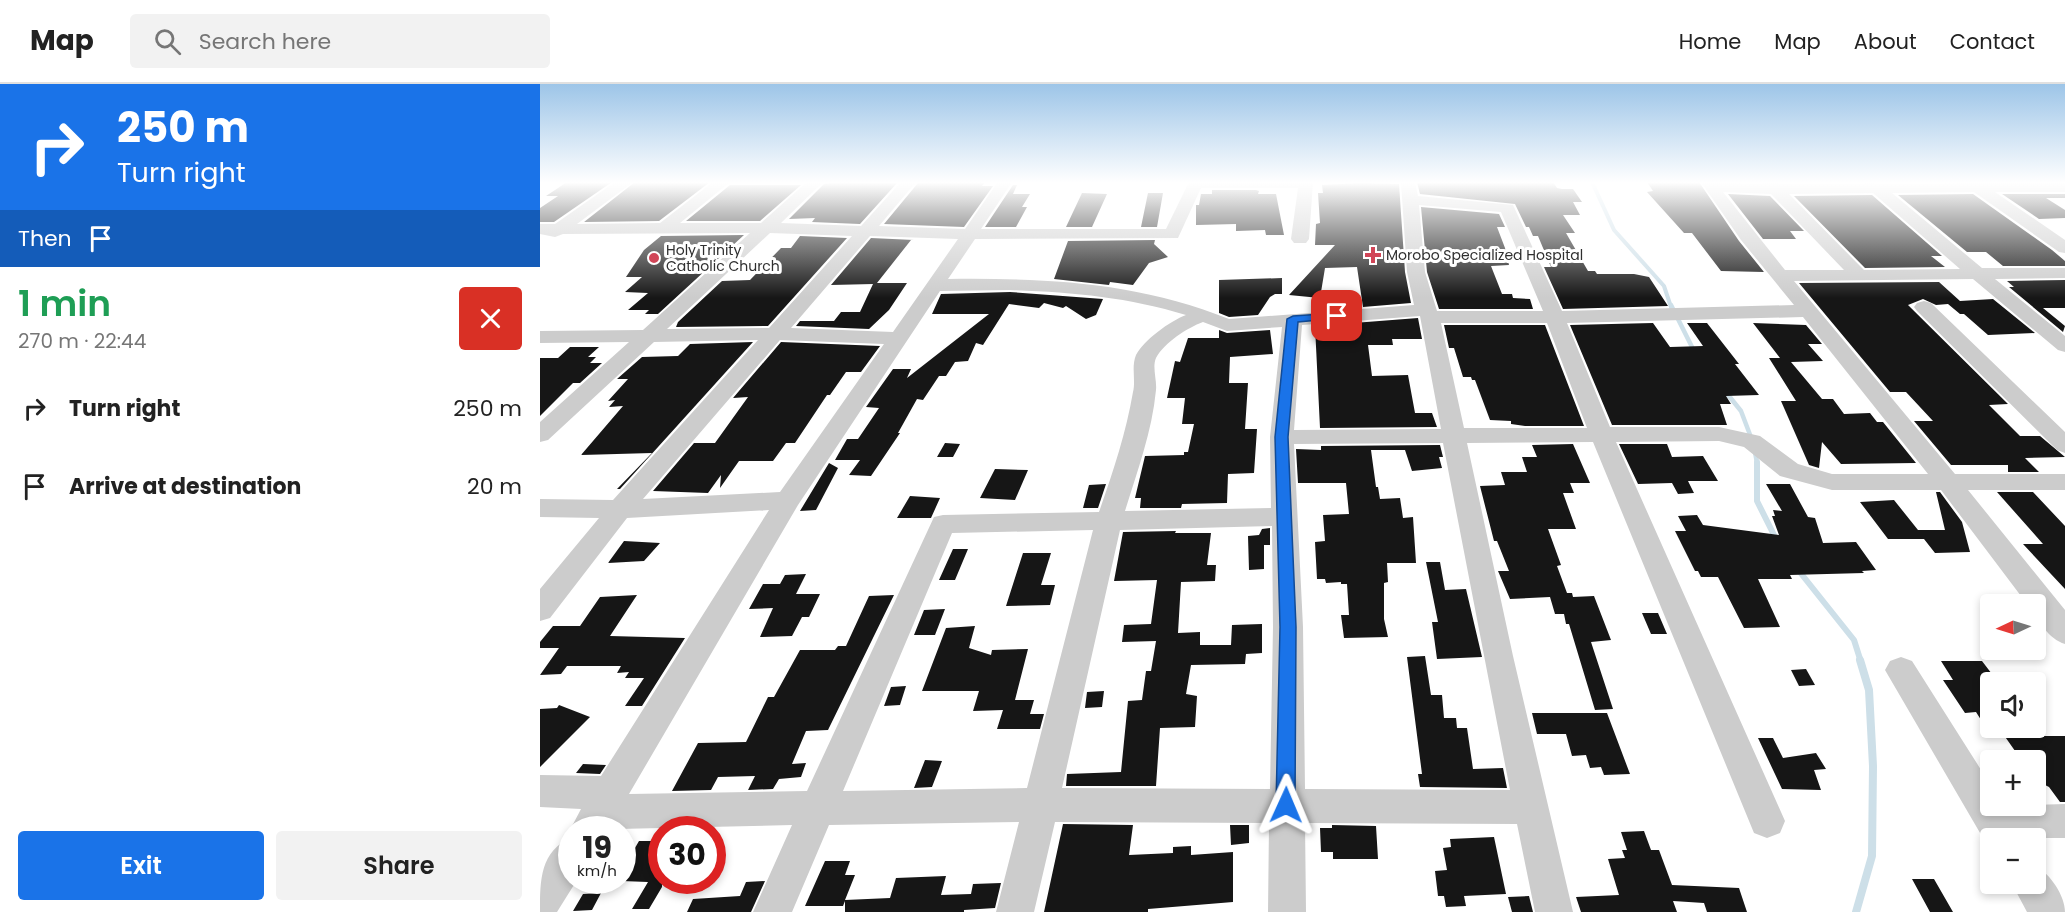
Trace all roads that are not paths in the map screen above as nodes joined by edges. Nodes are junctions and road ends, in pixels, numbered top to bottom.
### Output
1 (571, 221) edge
2 (673, 221) edge
3 (776, 221) edge
4 (877, 221) edge
5 (978, 221) edge
6 (1178, 221) edge
7 (1302, 221) edge
8 (1413, 221) edge
9 (1513, 221) edge
10 (1737, 221) edge
11 (1806, 221) edge
12 (1914, 221) edge
13 (2026, 221) edge
14 (768, 228) junction
15 (540, 229) edge
16 (559, 229) junction
17 (663, 229) junction
18 (867, 232) junction
19 (968, 234) junction
20 (1300, 240) dead end
21 (540, 242) edge
22 (2065, 248) edge
23 (1974, 272) junction
24 (2065, 273) edge
25 (1859, 275) junction
26 (1779, 276) junction
27 (935, 285) junction
28 (1924, 307) dead end
29 (1807, 311) junction
30 (1427, 313) junction
31 (1205, 315) junction
32 (1556, 317) junction
33 (1293, 319) junction
34 (650, 334) junction
35 (773, 334) junction
36 (540, 337) edge
37 (899, 338) junction
38 (2065, 346) edge
39 (1454, 434) junction
40 (1601, 434) junction
41 (540, 435) edge
42 (1282, 437) junction
43 (2065, 445) edge
44 (1948, 482) junction
45 (2065, 482) edge
46 (788, 500) junction
47 (540, 508) edge
48 (620, 509) junction
49 (1284, 517) junction
50 (1109, 520) junction
51 (540, 610) edge
52 (2065, 632) edge
53 (1901, 670) dead end
54 (540, 791) edge
55 (1041, 805) junction
56 (1286, 805) junction
57 (1531, 807) junction
58 (816, 809) junction
59 (600, 811) edge
60 (1767, 821) dead end
61 (2065, 821) edge
62 (1998, 828) edge
63 (2014, 828) edge
64 (558, 876) edge
65 (2037, 894) edge
66 (540, 903) edge
67 (772, 912) edge
68 (1015, 912) edge
69 (1287, 912) edge
70 (1554, 912) edge
71 (2049, 912) edge

1 - 16 street
2 - 17 street
3 - 14 street
4 - 18 street
5 - 19 street
6 - 19 street
7 - 20 street
8 - 30 street
9 - 32 street
10 - 26 street
11 - 25 street
12 - 23 street
13 - 22 street
14 - 17 street
14 - 18 street
14 - 34 street
15 - 16 street
16 - 17 street
16 - 21 street
18 - 19 street
18 - 35 street
19 - 27 street
23 - 24 street
23 - 25 street
23 - 38 street
25 - 26 street
26 - 29 street
27 - 31 street
27 - 37 street
28 - 43 street
29 - 32 street
29 - 44 street
30 - 32 street
30 - 33 street
30 - 39 street
31 - 33 street
31 - 50 street
32 - 40 street
33 - 42 street
34 - 35 street
34 - 36 street
34 - 41 street
35 - 37 street
35 - 48 street
37 - 46 street
39 - 40 street
39 - 42 street
39 - 57 street
40 - 44 street
40 - 60 street
42 - 49 street
44 - 45 street
44 - 52 street
46 - 48 street
46 - 59 street
47 - 48 street
48 - 51 street
49 - 50 street
49 - 56 street
50 - 55 street
50 - 58 street
53 - 62 street
54 - 59 street
55 - 56 street
55 - 58 street
55 - 68 street
56 - 57 street
56 - 69 street
57 - 70 street
58 - 59 street
58 - 67 street
61 - 63 street
64 - 66 street
65 - 71 street

